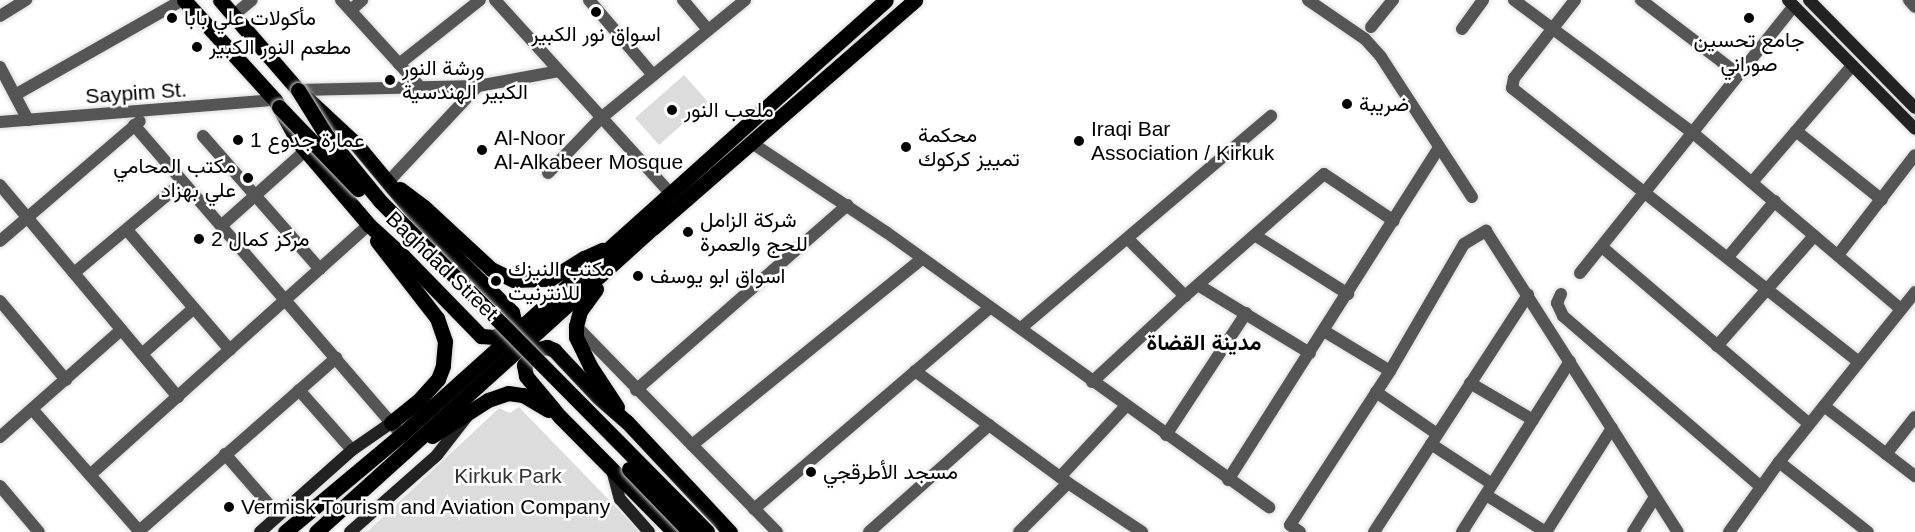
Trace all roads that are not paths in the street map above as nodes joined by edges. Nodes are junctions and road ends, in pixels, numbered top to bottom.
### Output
1 (183, 0) edge
2 (220, 0) edge
3 (252, 0) edge
4 (341, 0) edge
5 (362, 0) edge
6 (480, 0) edge
7 (495, 0) edge
8 (589, 0) edge
9 (682, 0) edge
10 (745, 0) edge
11 (886, 0) edge
12 (915, 0) edge
13 (1308, 0) edge
14 (1393, 0) edge
15 (1483, 0) edge
16 (1514, 0) edge
17 (1575, 0) edge
18 (1641, 0) edge
19 (1809, 0) edge
20 (1909, 0) edge
21 (19, 2) edge
22 (1791, 3) edge
23 (1915, 7) edge
24 (351, 10) junction
25 (234, 15) junction
26 (0, 16) edge
27 (1371, 27) dead end
28 (1462, 28) dead end
29 (1554, 28) junction
30 (708, 30) junction
31 (399, 64) junction
32 (1852, 66) junction
33 (0, 67) edge
34 (559, 71) junction
35 (653, 75) junction
36 (1739, 75) junction
37 (478, 86) junction
38 (421, 88) junction
39 (298, 90) junction
40 (15, 95) junction
41 (277, 104) junction
42 (1915, 108) edge
43 (150, 112) junction
44 (1271, 116) dead end
45 (601, 118) junction
46 (28, 120) junction
47 (0, 122) edge
48 (134, 125) junction
49 (1915, 129) edge
50 (1796, 131) junction
51 (1692, 132) junction
52 (203, 136) dead end
53 (752, 143) junction
54 (1439, 148) junction
55 (305, 151) junction
56 (1915, 155) edge
57 (548, 173) dead end
58 (389, 181) junction
59 (1753, 181) junction
60 (183, 182) junction
61 (0, 185) edge
62 (1644, 192) junction
63 (670, 194) junction
64 (255, 195) junction
65 (1473, 197) dead end
66 (1882, 200) junction
67 (1775, 201) junction
68 (847, 205) junction
69 (27, 218) junction
70 (1394, 221) junction
71 (369, 225) junction
72 (221, 226) junction
73 (127, 230) junction
74 (1256, 236) junction
75 (1814, 236) junction
76 (1128, 239) junction
77 (0, 241) edge
78 (1602, 247) junction
79 (616, 253) junction
80 (1838, 255) junction
81 (1728, 257) junction
82 (922, 259) junction
83 (320, 269) junction
84 (74, 273) junction
85 (1580, 273) dead end
86 (1198, 285) junction
87 (1767, 288) junction
88 (1915, 292) edge
89 (1348, 294) junction
90 (1561, 294) dead end
91 (1528, 295) junction
92 (1185, 296) junction
93 (285, 300) junction
94 (0, 301) edge
95 (194, 308) junction
96 (989, 308) junction
97 (1901, 309) junction
98 (1246, 313) junction
99 (535, 325) junction
100 (576, 326) junction
101 (1021, 328) junction
102 (121, 330) junction
103 (1324, 331) junction
104 (1717, 346) junction
105 (230, 350) junction
106 (1310, 353) junction
107 (142, 354) junction
108 (336, 358) junction
109 (1570, 361) junction
110 (1859, 362) junction
111 (915, 371) junction
112 (1390, 371) junction
113 (66, 380) junction
114 (1092, 382) junction
115 (1470, 383) junction
116 (299, 390) junction
117 (636, 390) junction
118 (1376, 392) junction
119 (178, 397) junction
120 (1824, 405) junction
121 (1125, 406) junction
122 (32, 409) junction
123 (470, 412) junction
124 (560, 417) junction
125 (1915, 417) edge
126 (1533, 420) junction
127 (627, 422) junction
128 (1809, 424) junction
129 (989, 425) junction
130 (1612, 428) junction
131 (396, 429) junction
132 (1166, 435) junction
133 (0, 437) edge
134 (1434, 439) junction
135 (692, 445) junction
136 (352, 450) junction
137 (225, 454) junction
138 (1886, 454) junction
139 (1779, 462) junction
140 (387, 466) junction
141 (612, 470) junction
142 (90, 475) junction
143 (1915, 476) edge
144 (1064, 480) junction
145 (1228, 480) junction
146 (0, 486) edge
147 (1761, 487) junction
148 (1489, 489) junction
149 (1655, 498) junction
150 (1269, 507) dead end
151 (754, 509) junction
152 (278, 515) junction
153 (1732, 528) edge
154 (39, 532) edge
155 (138, 532) edge
156 (260, 532) edge
157 (285, 532) edge
158 (316, 532) edge
159 (350, 532) edge
160 (649, 532) edge
161 (674, 532) edge
162 (690, 532) edge
163 (707, 532) edge
164 (730, 532) edge
165 (777, 532) edge
166 (869, 532) edge
167 (1019, 532) edge
168 (1142, 532) edge
169 (1300, 532) edge
170 (1374, 532) edge
171 (1462, 532) edge
172 (1546, 532) edge
173 (1633, 532) edge
174 (1678, 532) edge
175 (1746, 532) edge
176 (1868, 532) edge

1 - 40 street
1 - 41 main road, Baghdad Street
2 - 25 main road, Baghdad Street
3 - 25 street
4 - 24 street
5 - 24 street
6 - 31 street
7 - 34 street
8 - 35 street
9 - 30 street
10 - 30 street
11 - 63 main road
12 - 53 main road
13 - 54 street
14 - 27 street
15 - 28 street
16 - 29 street
17 - 29 street
18 - 36 street
19 - 42 main road
20 - 23 street
21 - 26 street
22 - 32 main road
22 - 36 street
24 - 31 street
25 - 39 main road, Baghdad Street
29 - 51 street
29 - 62 street
30 - 35 street
31 - 38 street
32 - 49 main road
32 - 50 street
33 - 40 street
34 - 37 street
34 - 45 street
35 - 45 street
36 - 51 street
37 - 38 street
37 - 58 street
38 - 39 street
39 - 58 main road, Baghdad Street
39 - 163 main road, bridge
40 - 46 street
41 - 43 street, Saypim St.
41 - 55 main road, Baghdad Street
41 - 162 main road, bridge
43 - 46 street, Saypim St.
43 - 48 street
44 - 76 street
45 - 57 street
45 - 63 street
46 - 47 street, Saypim St.
48 - 60 street
48 - 69 street
50 - 59 street
50 - 66 street
51 - 59 street
51 - 62 street
52 - 64 street
53 - 68 street
53 - 79 main road
54 - 65 street
54 - 70 street
55 - 64 street
55 - 71 main road, Baghdad Street
56 - 66 street
58 - 71 main road, Baghdad Street
58 - 79 main road
59 - 67 street
60 - 72 street
60 - 73 street
61 - 69 street
62 - 78 street
62 - 81 street
63 - 79 main road
64 - 72 street
64 - 83 street
66 - 80 street
67 - 75 street
67 - 81 street
68 - 82 street
68 - 117 street
69 - 77 street
69 - 84 street
70 - 74 street
70 - 89 street
71 - 83 street
71 - 131 main road
72 - 93 street
73 - 84 street
73 - 95 street
74 - 86 street
74 - 89 street
75 - 80 street
75 - 87 street
76 - 92 street
76 - 101 street
78 - 85 street
78 - 104 street
79 - 99 main road
79 - 100 main road
80 - 97 street
81 - 87 street
82 - 96 street
82 - 135 street
83 - 93 street
84 - 102 street
86 - 92 street
86 - 98 street
87 - 104 street
87 - 110 street
88 - 97 street
89 - 103 street
90 - 147 street
91 - 109 street
91 - 112 street
91 - 115 street
92 - 114 street
93 - 105 street
93 - 108 street
94 - 113 street
95 - 105 street
95 - 107 street
96 - 101 street
96 - 111 street
97 - 110 street
98 - 106 street
98 - 132 street
99 - 131 main road
99 - 140 main road
100 - 117 street
100 - 127 main road
101 - 114 street
102 - 107 street
102 - 113 street
103 - 106 street
103 - 112 street
104 - 128 street
105 - 119 street
106 - 145 street
107 - 119 street
108 - 116 street
108 - 131 street
109 - 126 street
109 - 130 street
110 - 120 street
111 - 129 street
111 - 151 street
112 - 118 street
113 - 122 street
114 - 121 street
115 - 126 street
115 - 134 street
116 - 136 street
116 - 137 street
117 - 135 street
118 - 134 street
118 - 169 street
119 - 142 street
120 - 128 street
120 - 138 street
121 - 132 street
121 - 144 street
122 - 133 street
122 - 142 street
123 - 124 main road
123 - 140 main road
123 - 159 main road
124 - 127 main road
124 - 141 main road
125 - 138 street
126 - 148 street
127 - 164 main road
128 - 139 street
129 - 144 street
129 - 166 street
130 - 149 street
130 - 172 street
131 - 136 main road
131 - 157 main road
132 - 145 street
134 - 148 street
134 - 170 street
135 - 151 street
136 - 152 main road
137 - 152 street
137 - 155 street
138 - 143 street
139 - 147 street
139 - 176 street
140 - 158 main road
141 - 160 main road
141 - 161 main road
142 - 155 street
144 - 167 street
144 - 168 street
145 - 150 street
146 - 154 street
147 - 153 street
148 - 171 street
148 - 172 street
149 - 173 street
149 - 174 street
151 - 165 street
152 - 156 main road
153 - 175 street

